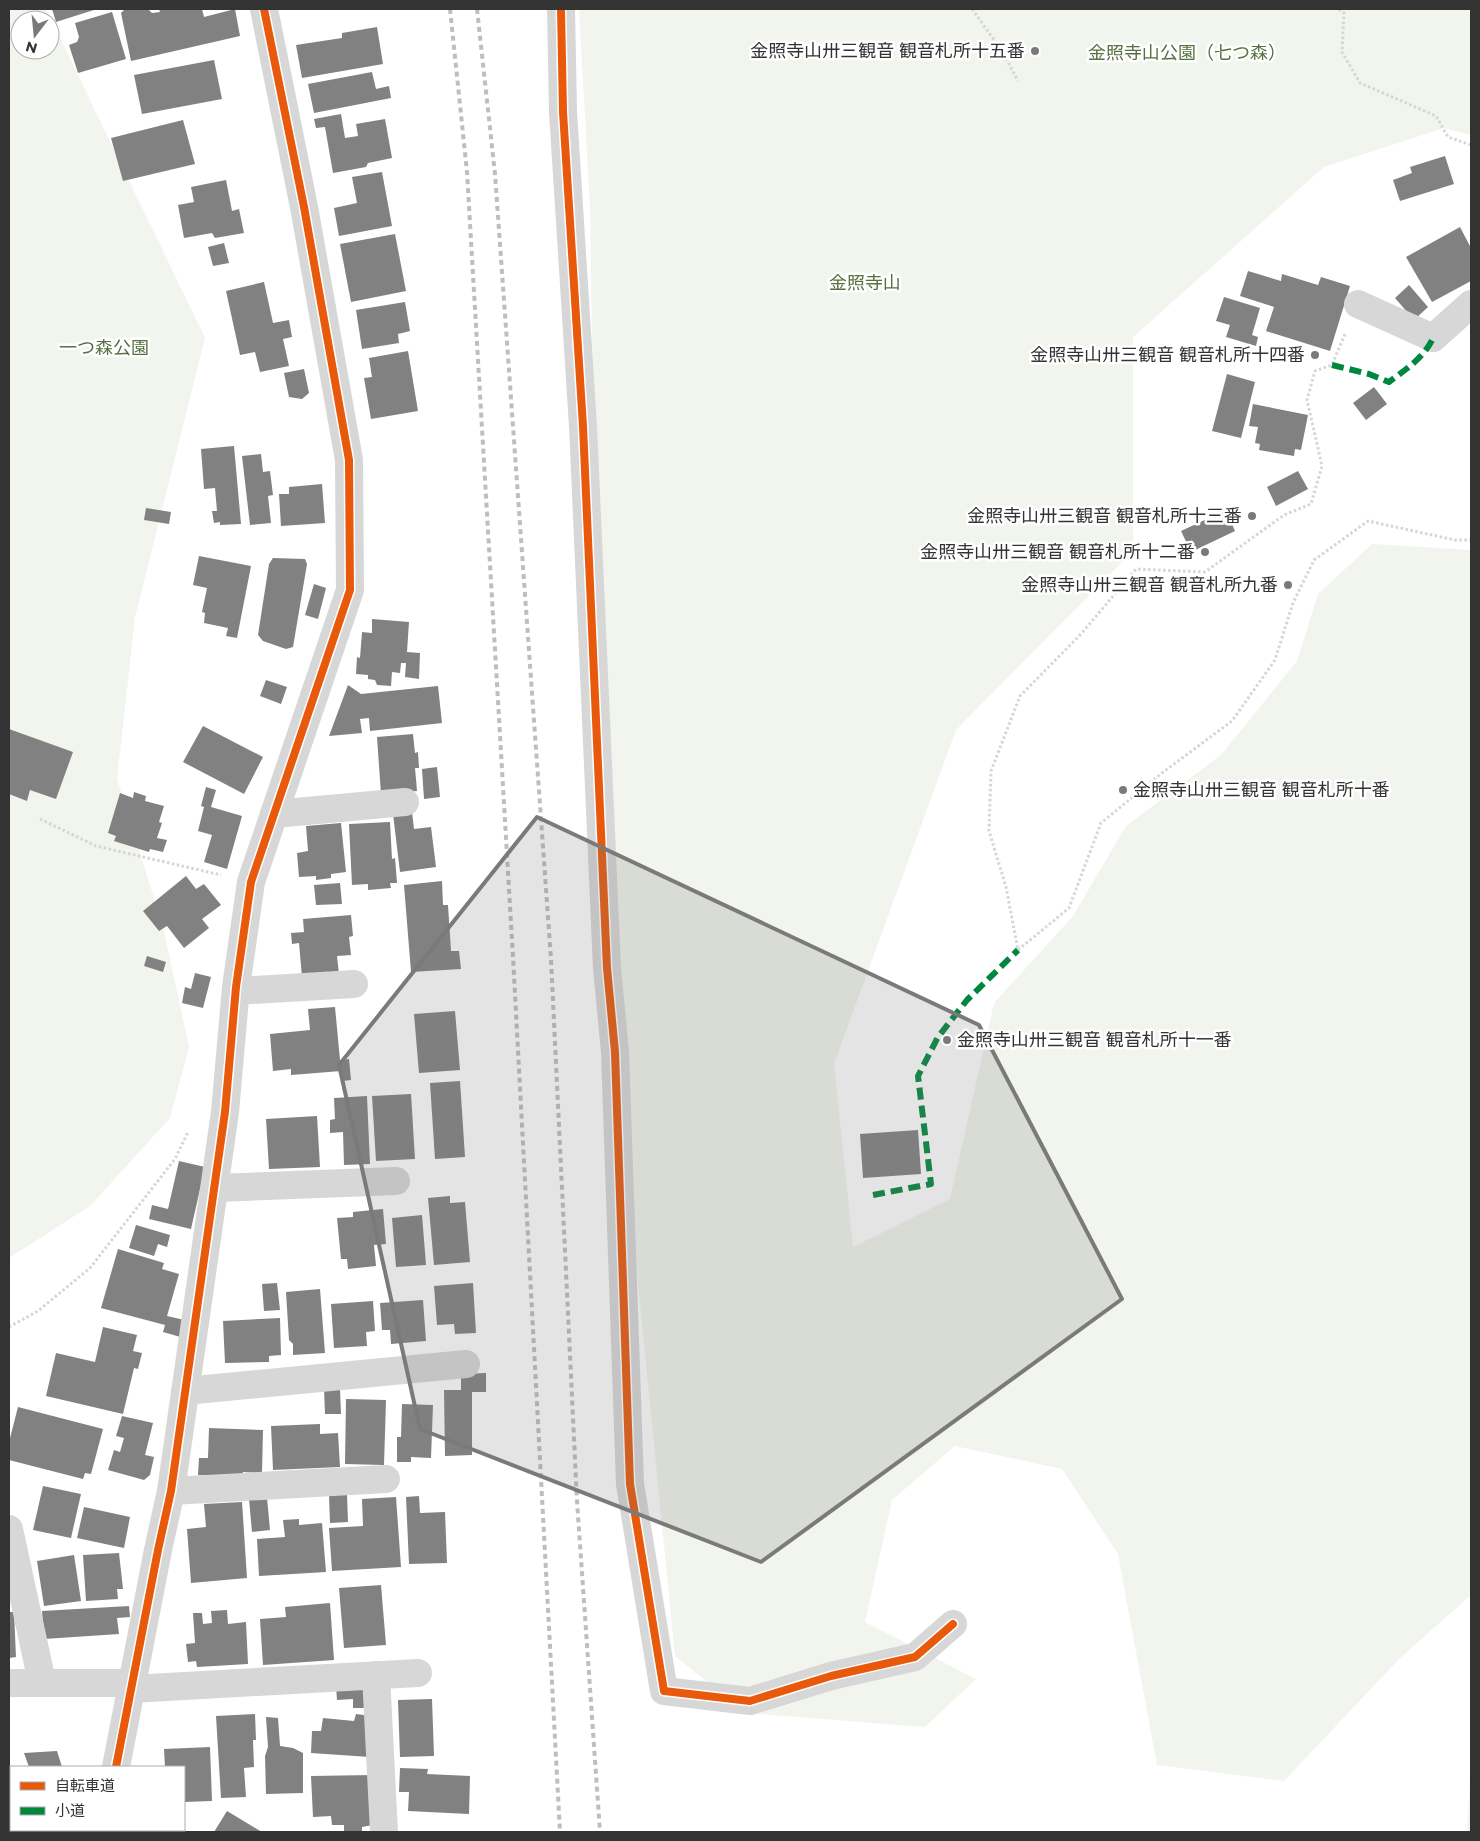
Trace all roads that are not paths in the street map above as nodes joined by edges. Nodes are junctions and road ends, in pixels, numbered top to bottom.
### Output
1 (264, 9) edge
2 (561, 9) edge
3 (1358, 304) road end
4 (1471, 304) edge
5 (405, 802) dead end
6 (274, 814) junction
7 (354, 984) dead end
8 (236, 991) junction
9 (396, 1181) dead end
10 (215, 1188) junction
11 (466, 1364) dead end
12 (185, 1391) junction
13 (386, 1479) dead end
14 (171, 1491) junction
15 (9, 1529) edge
16 (953, 1624) dead end
17 (418, 1673) dead end
18 (376, 1675) junction
19 (9, 1682) edge
20 (42, 1682) junction
21 (132, 1686) junction
22 (116, 1766) edge
23 (384, 1832) edge

1 - 6 street
2 - 16 street
3 - 4 street
5 - 6 street
6 - 8 street
7 - 8 street
8 - 10 street
9 - 10 street
10 - 12 street
11 - 12 street
12 - 14 street
13 - 14 street
14 - 21 street
15 - 20 street
17 - 18 street
18 - 21 street
18 - 23 street
19 - 20 street
20 - 21 street
21 - 22 street

